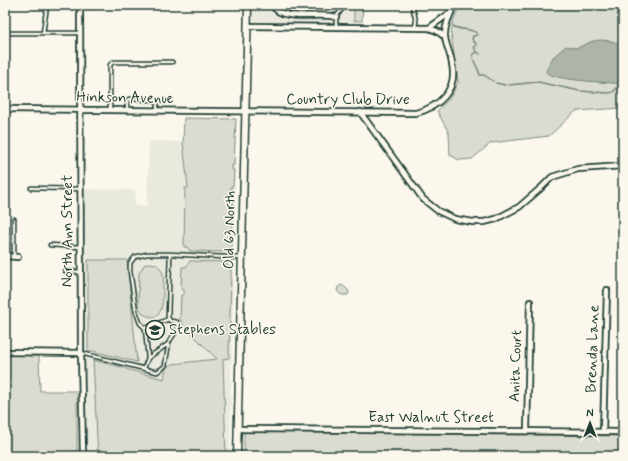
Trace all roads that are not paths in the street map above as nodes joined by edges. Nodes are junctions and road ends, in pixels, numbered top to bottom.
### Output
1 (47, 5) edge
2 (80, 5) edge
3 (248, 5) edge
4 (272, 5) edge
5 (345, 5) edge
6 (412, 5) edge
7 (452, 8) edge
8 (336, 17) junction
9 (247, 26) junction
10 (336, 27) junction
11 (415, 28) junction
12 (429, 28) junction
13 (5, 32) edge
14 (43, 33) junction
15 (80, 33) junction
16 (445, 37) junction
17 (172, 62) dead end
18 (5, 109) edge
19 (80, 110) junction
20 (110, 110) junction
21 (127, 110) junction
22 (157, 111) junction
23 (245, 112) junction
24 (360, 112) junction
25 (623, 166) edge
26 (31, 188) dead end
27 (80, 189) junction
28 (14, 219) dead end
29 (50, 246) dead end
30 (80, 247) junction
31 (170, 254) junction
32 (5, 256) edge
33 (16, 257) joint
34 (242, 258) junction
35 (65, 271) dead end
36 (81, 272) junction
37 (607, 290) dead end
38 (530, 302) dead end
39 (169, 319) junction
40 (145, 328) junction
41 (168, 344) junction
42 (5, 352) edge
43 (81, 353) junction
44 (148, 358) junction
45 (144, 368) junction
46 (238, 429) junction
47 (526, 431) junction
48 (603, 432) junction
49 (623, 432) edge
50 (83, 456) edge
51 (237, 456) edge

1 - 14 lane
2 - 15 street, North Ann Street
3 - 9 main road, Old 63 North
4 - 8 street
5 - 8 lane
6 - 11 lane
7 - 12 street
7 - 16 street, Country Club Drive
8 - 10 lane
9 - 10 street
9 - 23 main road, Old 63 North
10 - 11 street
11 - 12 street
12 - 16 street
13 - 14 lane
14 - 15 lane
15 - 19 street, North Ann Street
16 - 24 street, Country Club Drive
17 - 20 lane
18 - 19 street, Hinkson Avenue
19 - 20 street, Hinkson Avenue
19 - 27 street, North Ann Street
20 - 21 street, Hinkson Avenue
21 - 22 street, Hinkson Avenue
21 - 22 lane
22 - 23 street, Hinkson Avenue
23 - 24 street, Country Club Drive
23 - 34 main road, Old 63 North
24 - 25 street
26 - 27 lane
27 - 30 street, North Ann Street
28 - 33 lane
29 - 30 lane
30 - 36 street, North Ann Street
31 - 34 lane
31 - 39 lane
31 - 40 lane
32 - 33 street
34 - 46 main road, Old 63 North
35 - 36 lane
36 - 43 street, North Ann Street
37 - 48 street, Brenda Lane
38 - 47 street, Anita Court
39 - 40 lane
39 - 41 lane
40 - 44 lane
41 - 44 lane
41 - 45 lane
42 - 43 street
43 - 45 lane
43 - 50 street, North Ann Street
44 - 45 lane
46 - 47 street, East Walnut Street
46 - 51 main road, Old 63 North
47 - 48 street, East Walnut Street
48 - 49 street, East Walnut Street

